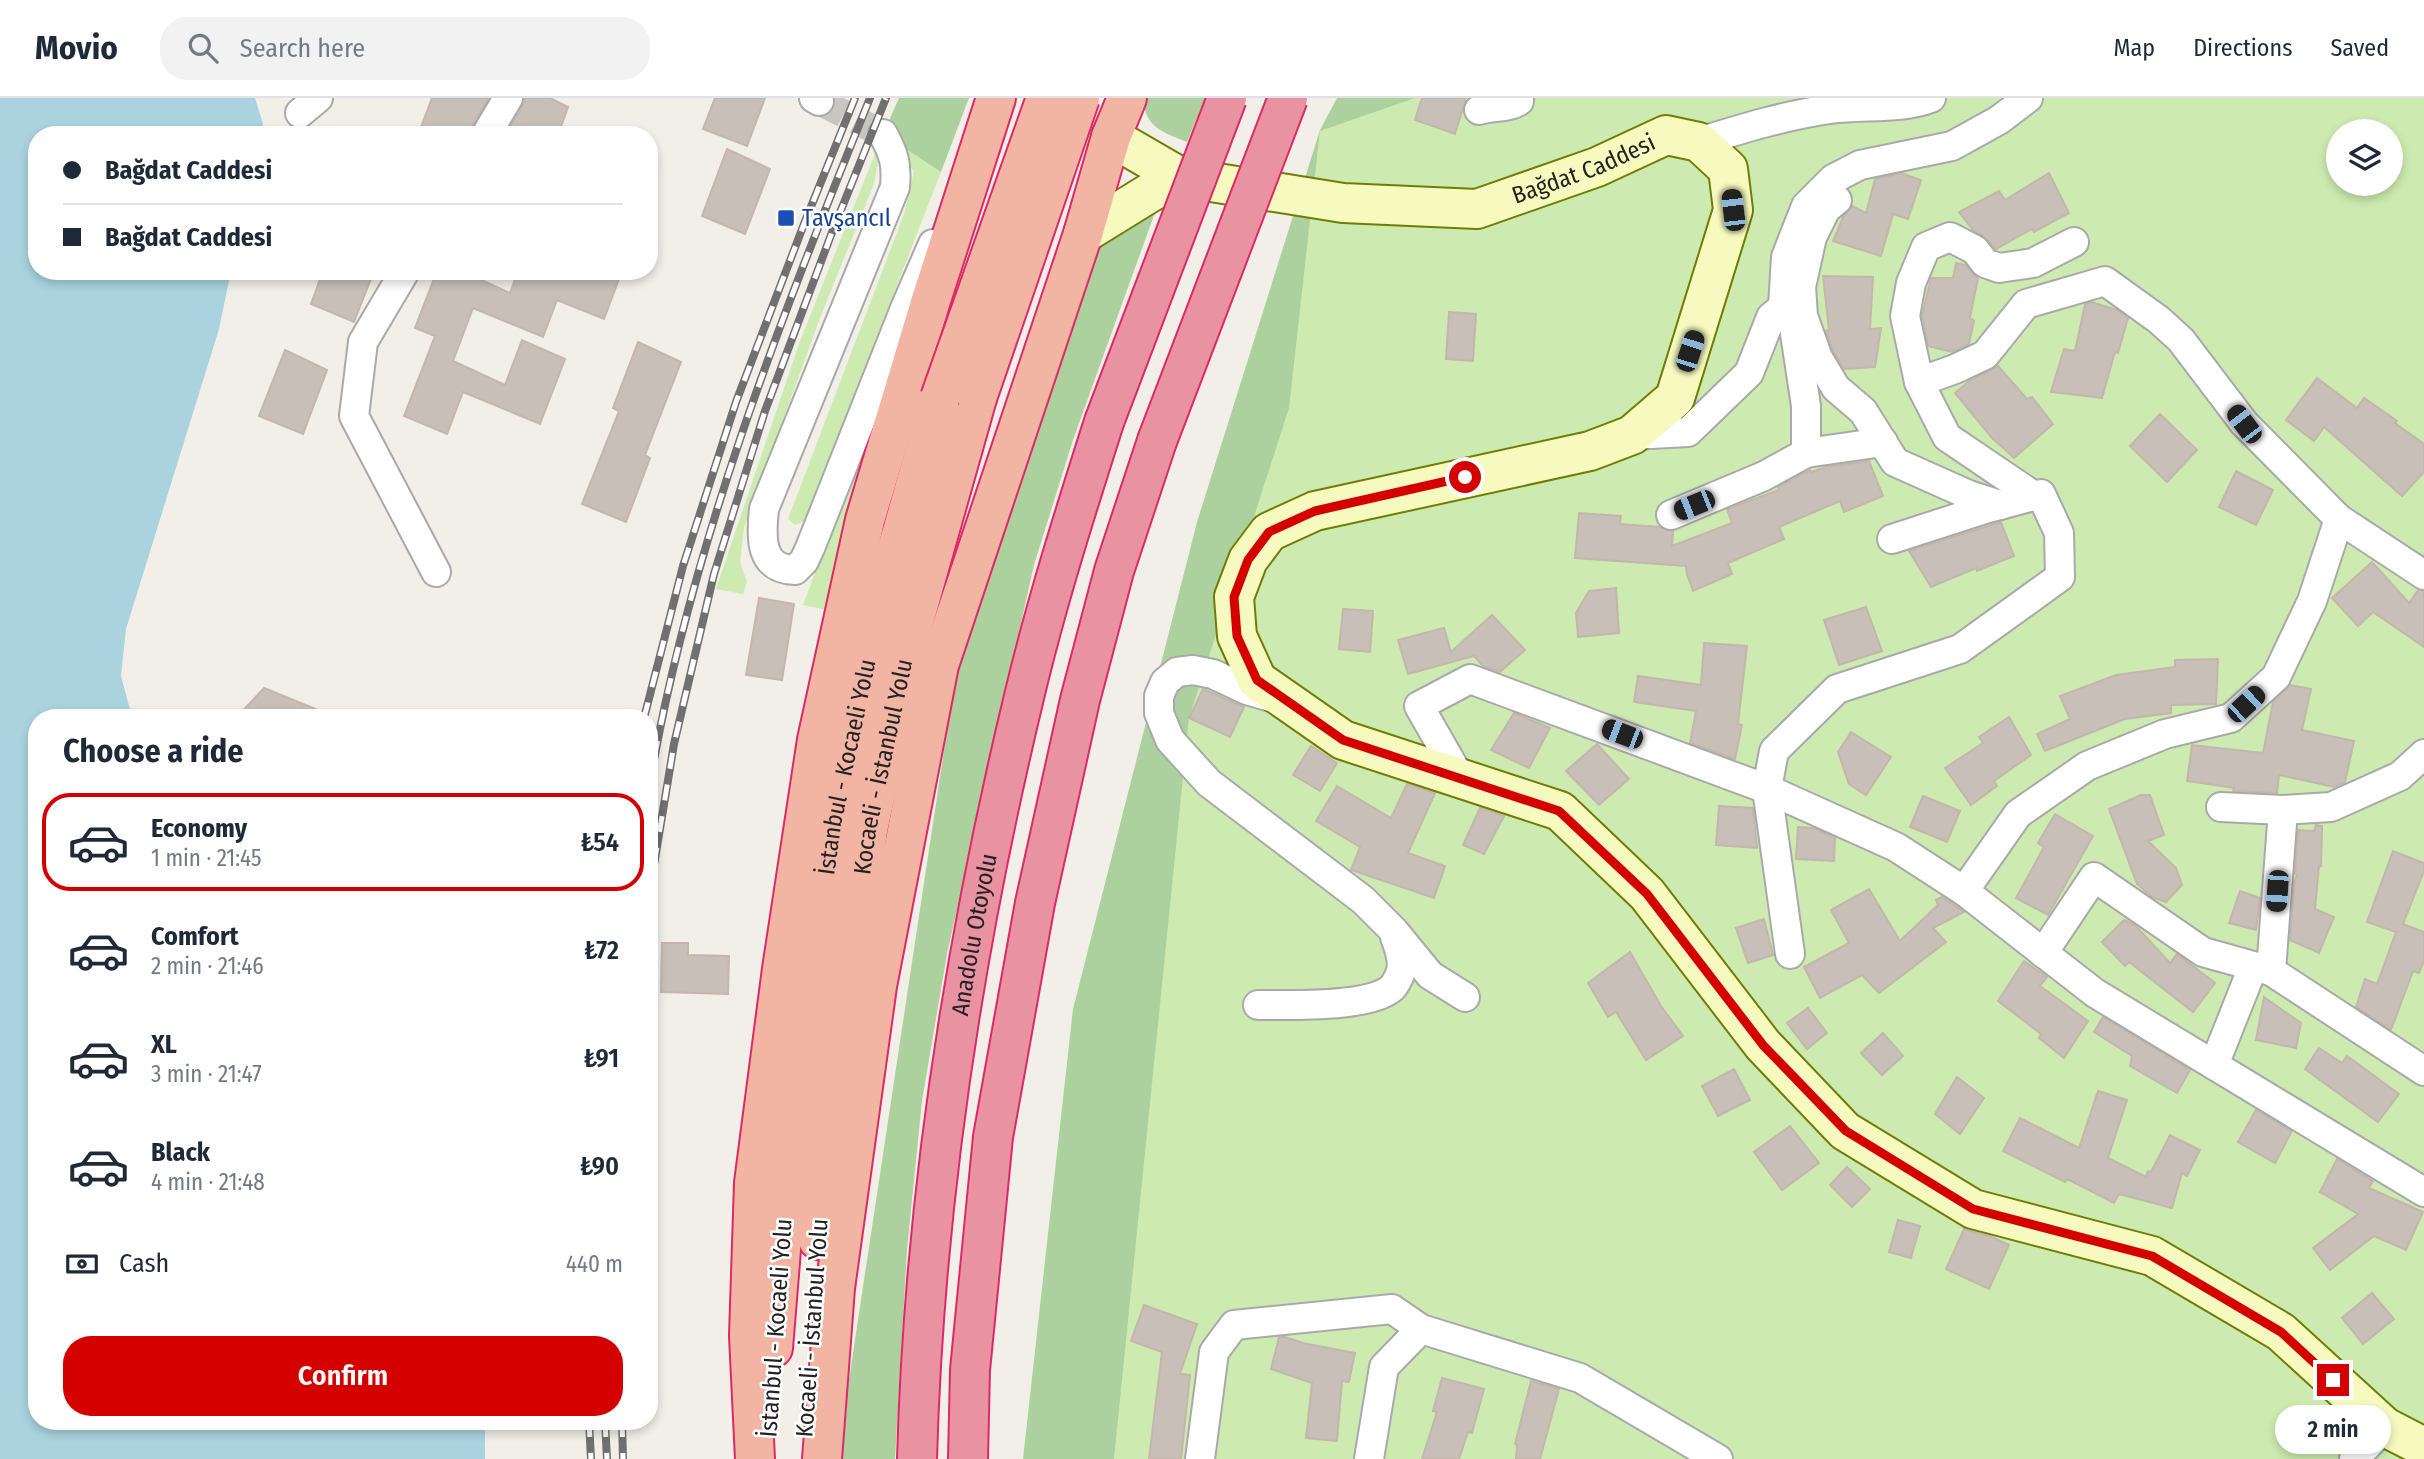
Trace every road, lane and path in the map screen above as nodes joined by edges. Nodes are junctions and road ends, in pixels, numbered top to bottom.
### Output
1 (508, 98) edge
2 (1047, 98) edge
3 (1080, 98) edge
4 (1127, 98) edge
5 (1227, 98) edge
6 (1288, 98) edge
7 (1519, 98) edge
8 (1931, 98) edge
9 (2028, 98) edge
10 (999, 100) edge
11 (1479, 110) dead end
12 (491, 126) edge
13 (883, 134) tunnel mouth
14 (1111, 137) junction
15 (1699, 142) junction
16 (1180, 177) junction
17 (1837, 201) dead end
18 (1083, 234) junction
19 (2074, 242) dead end
20 (400, 280) edge
21 (919, 303) junction
22 (1783, 307) junction
23 (1919, 382) junction
24 (958, 398) junction
25 (1632, 435) junction
26 (1883, 442) junction
27 (1805, 453) junction
28 (2034, 496) junction
29 (2000, 505) junction
30 (1671, 515) dead end
31 (2339, 519) junction
32 (1892, 539) dead end
33 (436, 572) dead end
34 (2424, 575) edge
35 (1290, 703) junction
36 (2424, 754) edge
37 (1459, 776) junction
38 (1767, 789) junction
39 (2221, 807) dead end
40 (2283, 810) junction
41 (1964, 891) junction
42 (1394, 931) junction
43 (2043, 953) junction
44 (1790, 954) dead end
45 (2262, 969) junction
46 (1465, 997) dead end
47 (1258, 1005) dead end
48 (2214, 1065) junction
49 (2424, 1070) edge
50 (2424, 1192) edge
51 (1421, 1329) junction
52 (2385, 1427) junction
53 (2424, 1447) edge
54 (755, 1459) edge
55 (767, 1459) edge
56 (803, 1459) edge
57 (822, 1459) edge
58 (917, 1459) edge
59 (968, 1459) edge
60 (1200, 1459) edge
61 (1369, 1459) edge
62 (1718, 1459) edge
63 (2354, 1459) edge

1 - 12 street
2 - 14 highway
2 - 24 highway, İstanbul - Kocaeli Yolu, bridge
3 - 24 highway, Kocaeli - İstanbul Yolu, bridge
4 - 14 highway
5 - 58 highway, Anadolu Otoyolu, bridge
6 - 59 highway, bridge
7 - 11 street
8 - 15 street
9 - 22 street
10 - 21 highway
13 - 21 street
14 - 16 main road
14 - 18 highway
15 - 16 main road, Bağdat Caddesi
15 - 25 main road
16 - 18 main road
17 - 26 street
18 - 21 highway
18 - 57 highway
19 - 23 street
20 - 33 street
21 - 54 highway
22 - 25 street
22 - 27 street
23 - 28 street
23 - 31 street
24 - 55 highway, İstanbul - Kocaeli Yolu
24 - 56 highway, Kocaeli - İstanbul Yolu
25 - 35 main road
26 - 27 street
26 - 29 street
27 - 30 street
28 - 29 street
28 - 38 street
29 - 32 street
31 - 34 street
31 - 41 street
35 - 37 main road
35 - 42 street
36 - 40 street
37 - 38 street
37 - 52 main road
38 - 41 street
38 - 44 street
39 - 40 street
40 - 45 street
41 - 43 street
42 - 46 street
42 - 47 street
43 - 45 street
43 - 48 street
45 - 48 street
45 - 49 street
48 - 50 street
51 - 60 street
51 - 61 street
51 - 62 street
52 - 53 main road
52 - 63 street

